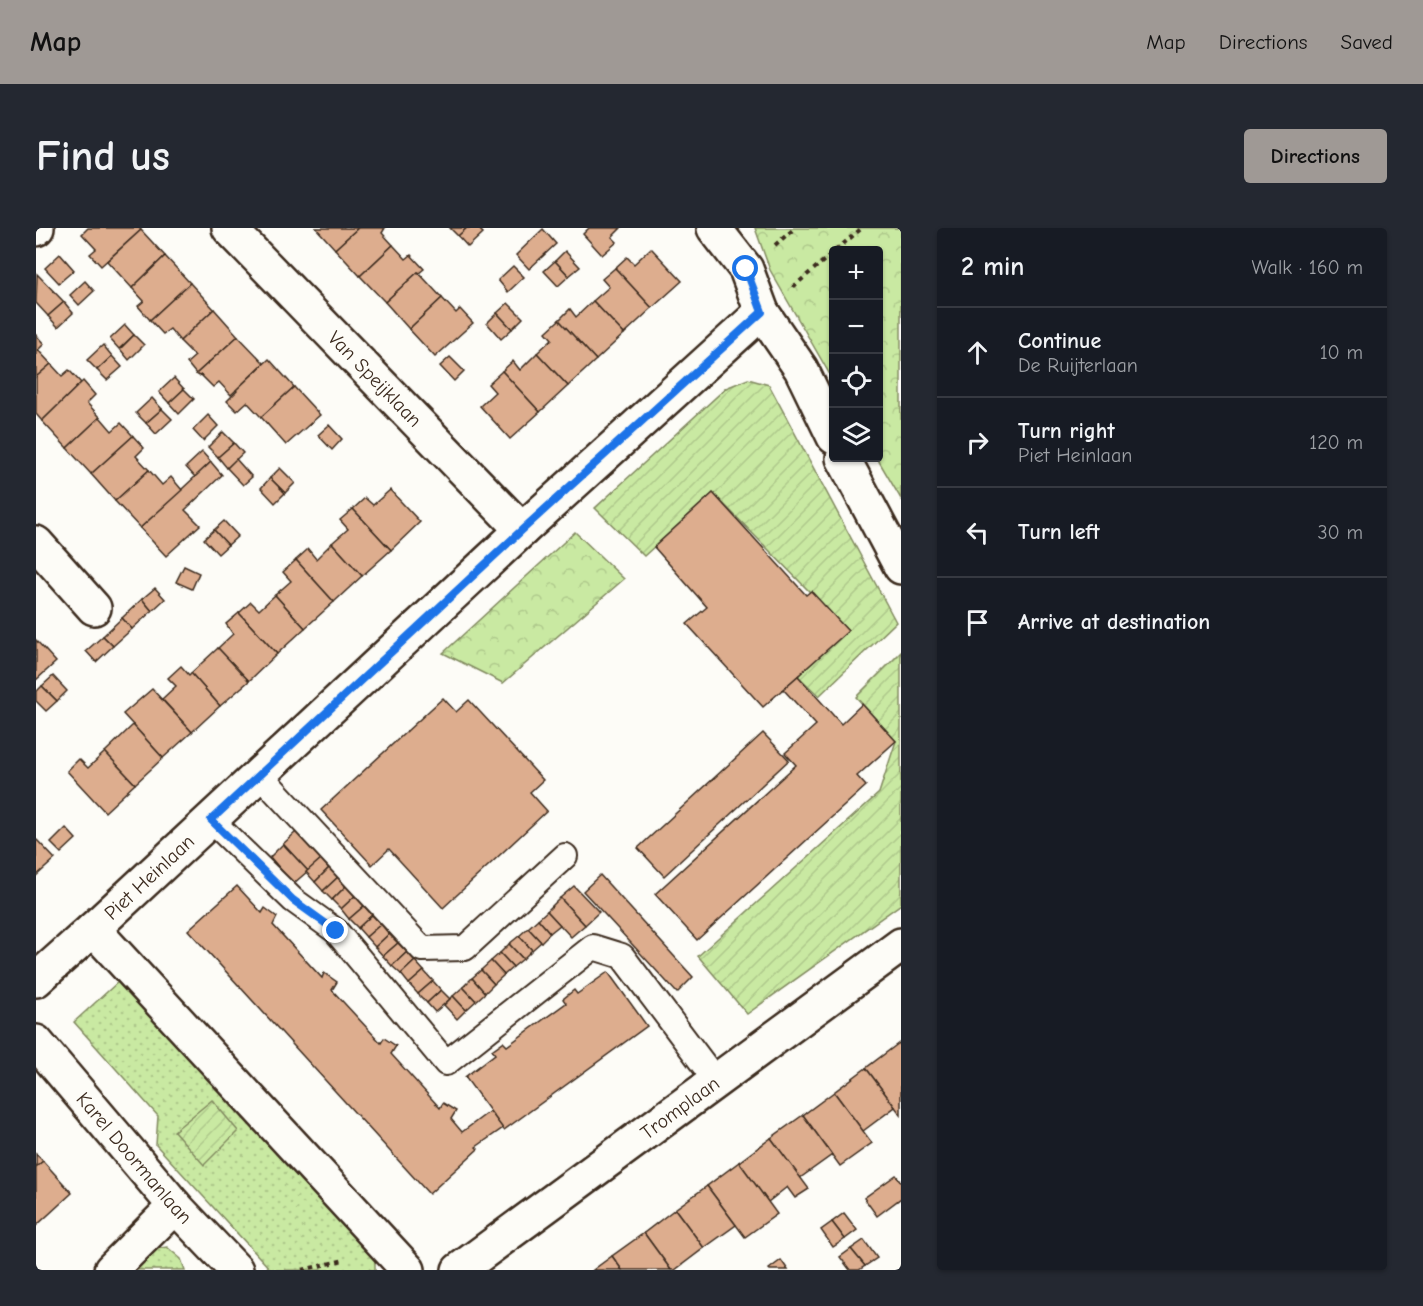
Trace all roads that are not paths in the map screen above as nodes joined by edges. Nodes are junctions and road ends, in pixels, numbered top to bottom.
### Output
1 (229, 228) edge
2 (714, 228) edge
3 (762, 312) junction
4 (829, 427) edge
5 (845, 462) edge
6 (522, 530) junction
7 (36, 543) edge
8 (901, 567) edge
9 (94, 608) dead end
10 (260, 775) junction
11 (211, 820) junction
12 (565, 856) dead end
13 (93, 929) junction
14 (901, 945) edge
15 (36, 980) edge
16 (36, 1042) edge
17 (716, 1081) junction
18 (175, 1206) junction
19 (225, 1266) edge
20 (111, 1270) edge
21 (408, 1270) edge
22 (459, 1270) edge

1 - 6 street, Van Speijklaan
2 - 3 street
3 - 4 street
3 - 6 street, Piet Heinlaan
5 - 8 street
6 - 10 street, Piet Heinlaan
7 - 9 street
10 - 11 street, Piet Heinlaan
10 - 12 lane
11 - 13 street, Piet Heinlaan
11 - 17 lane
13 - 15 street, Piet Heinlaan
13 - 21 street, Piet Heinlaan
14 - 17 street, Tromplaan
16 - 18 street, Karel Doormanlaan
17 - 22 street, Tromplaan
18 - 19 street, Karel Doormanlaan
18 - 20 street

